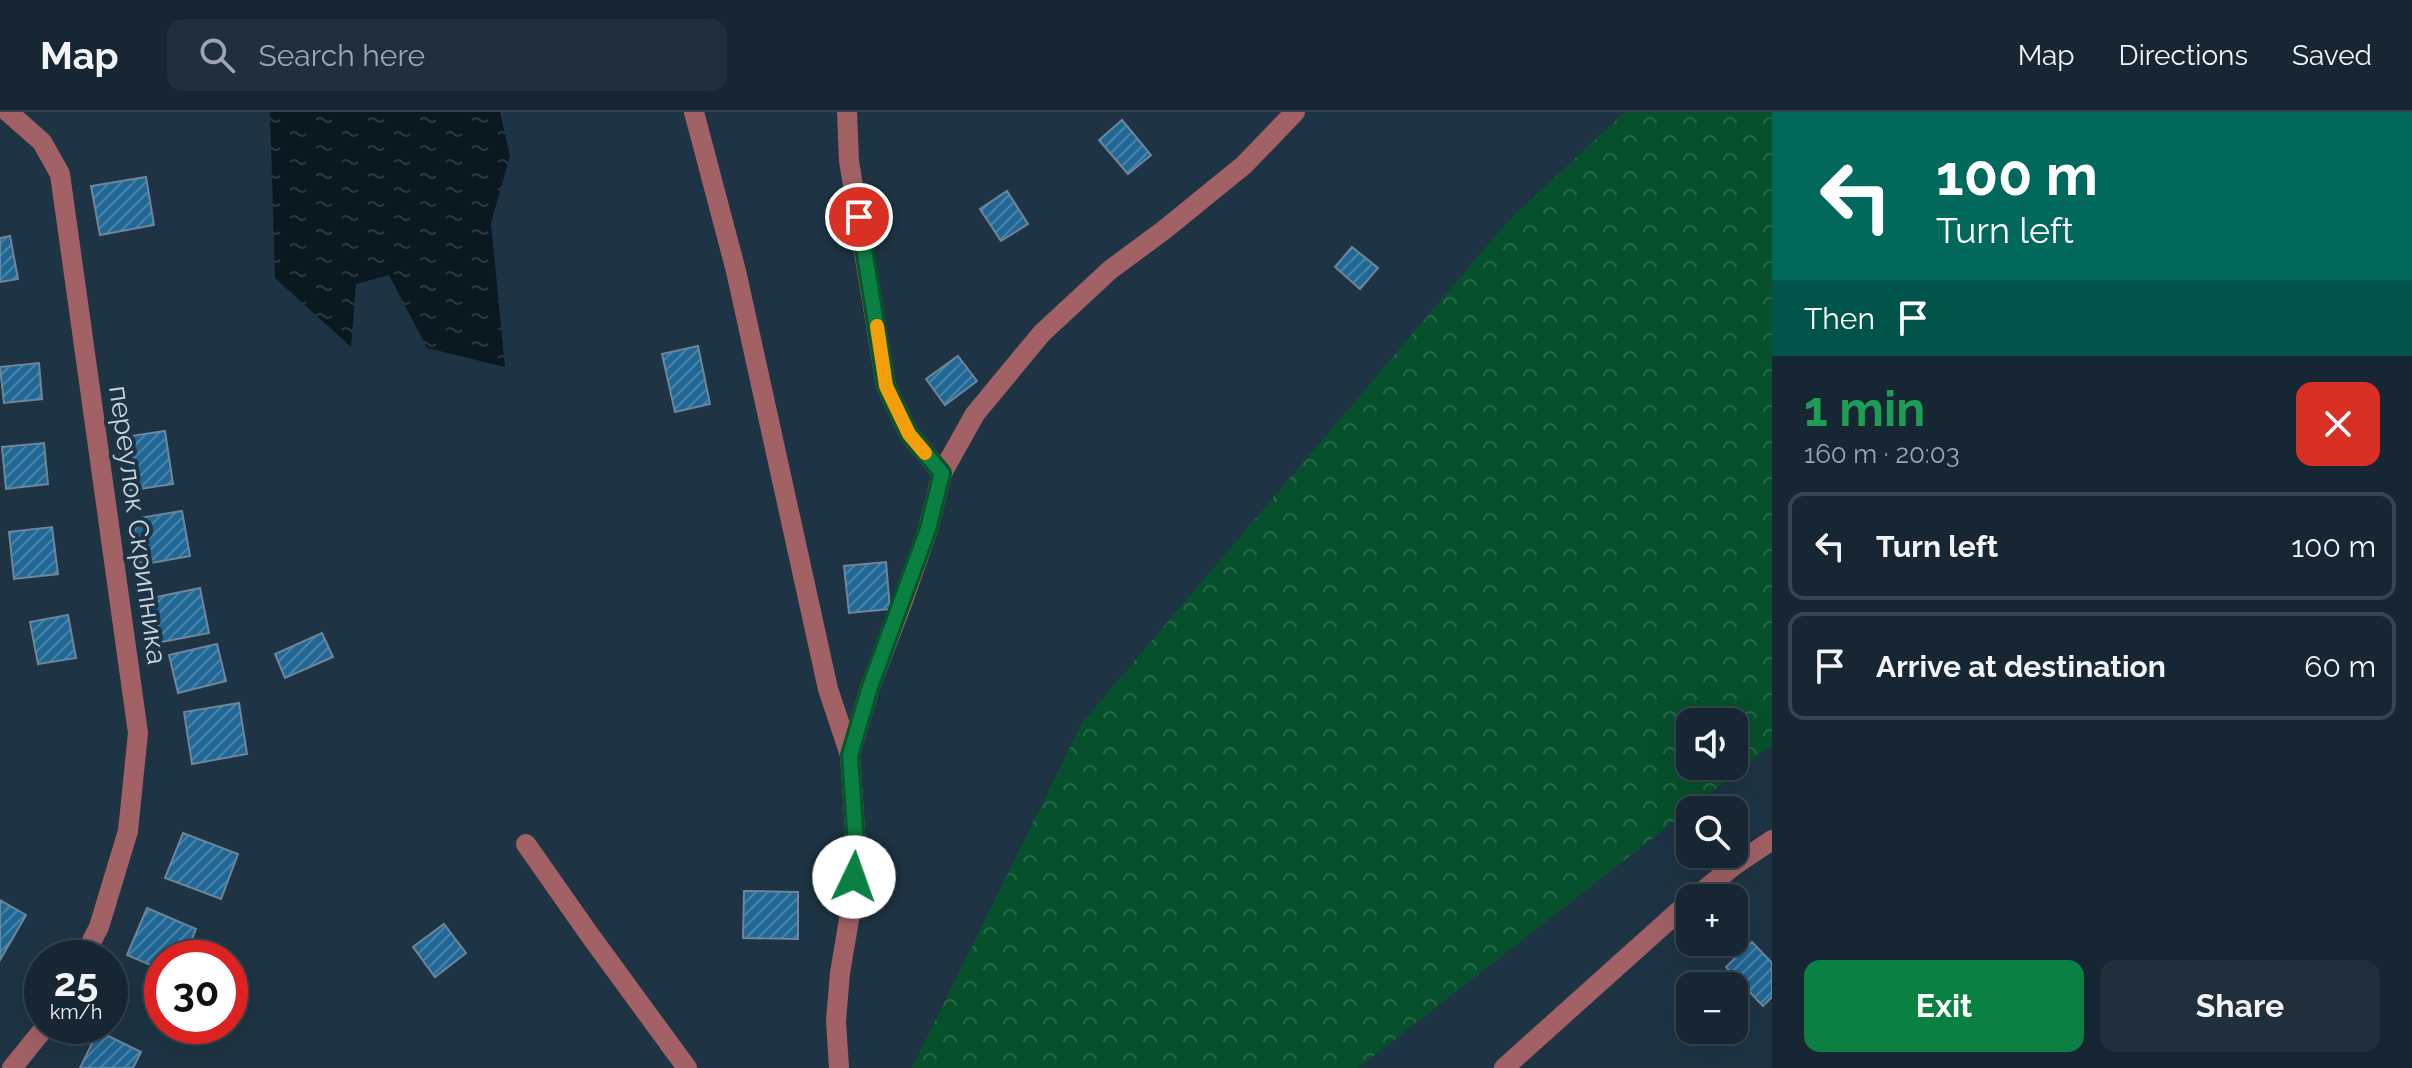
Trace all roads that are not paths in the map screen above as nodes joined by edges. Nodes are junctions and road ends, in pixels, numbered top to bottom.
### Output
1 (8, 112) edge
2 (694, 112) edge
3 (847, 112) edge
4 (1295, 112) edge
5 (942, 473) junction
6 (850, 755) junction
7 (1772, 840) edge
8 (526, 844) dead end
9 (1712, 884) edge
10 (1676, 914) edge
11 (92, 940) edge
12 (31, 1044) edge
13 (12, 1068) edge
14 (687, 1068) edge
15 (839, 1068) edge
16 (1504, 1068) edge

1 - 11 street, переулок Скрипника
2 - 6 street
3 - 5 street
4 - 5 street
5 - 6 street
6 - 15 street
7 - 9 street
8 - 14 street
10 - 16 street
12 - 13 street

